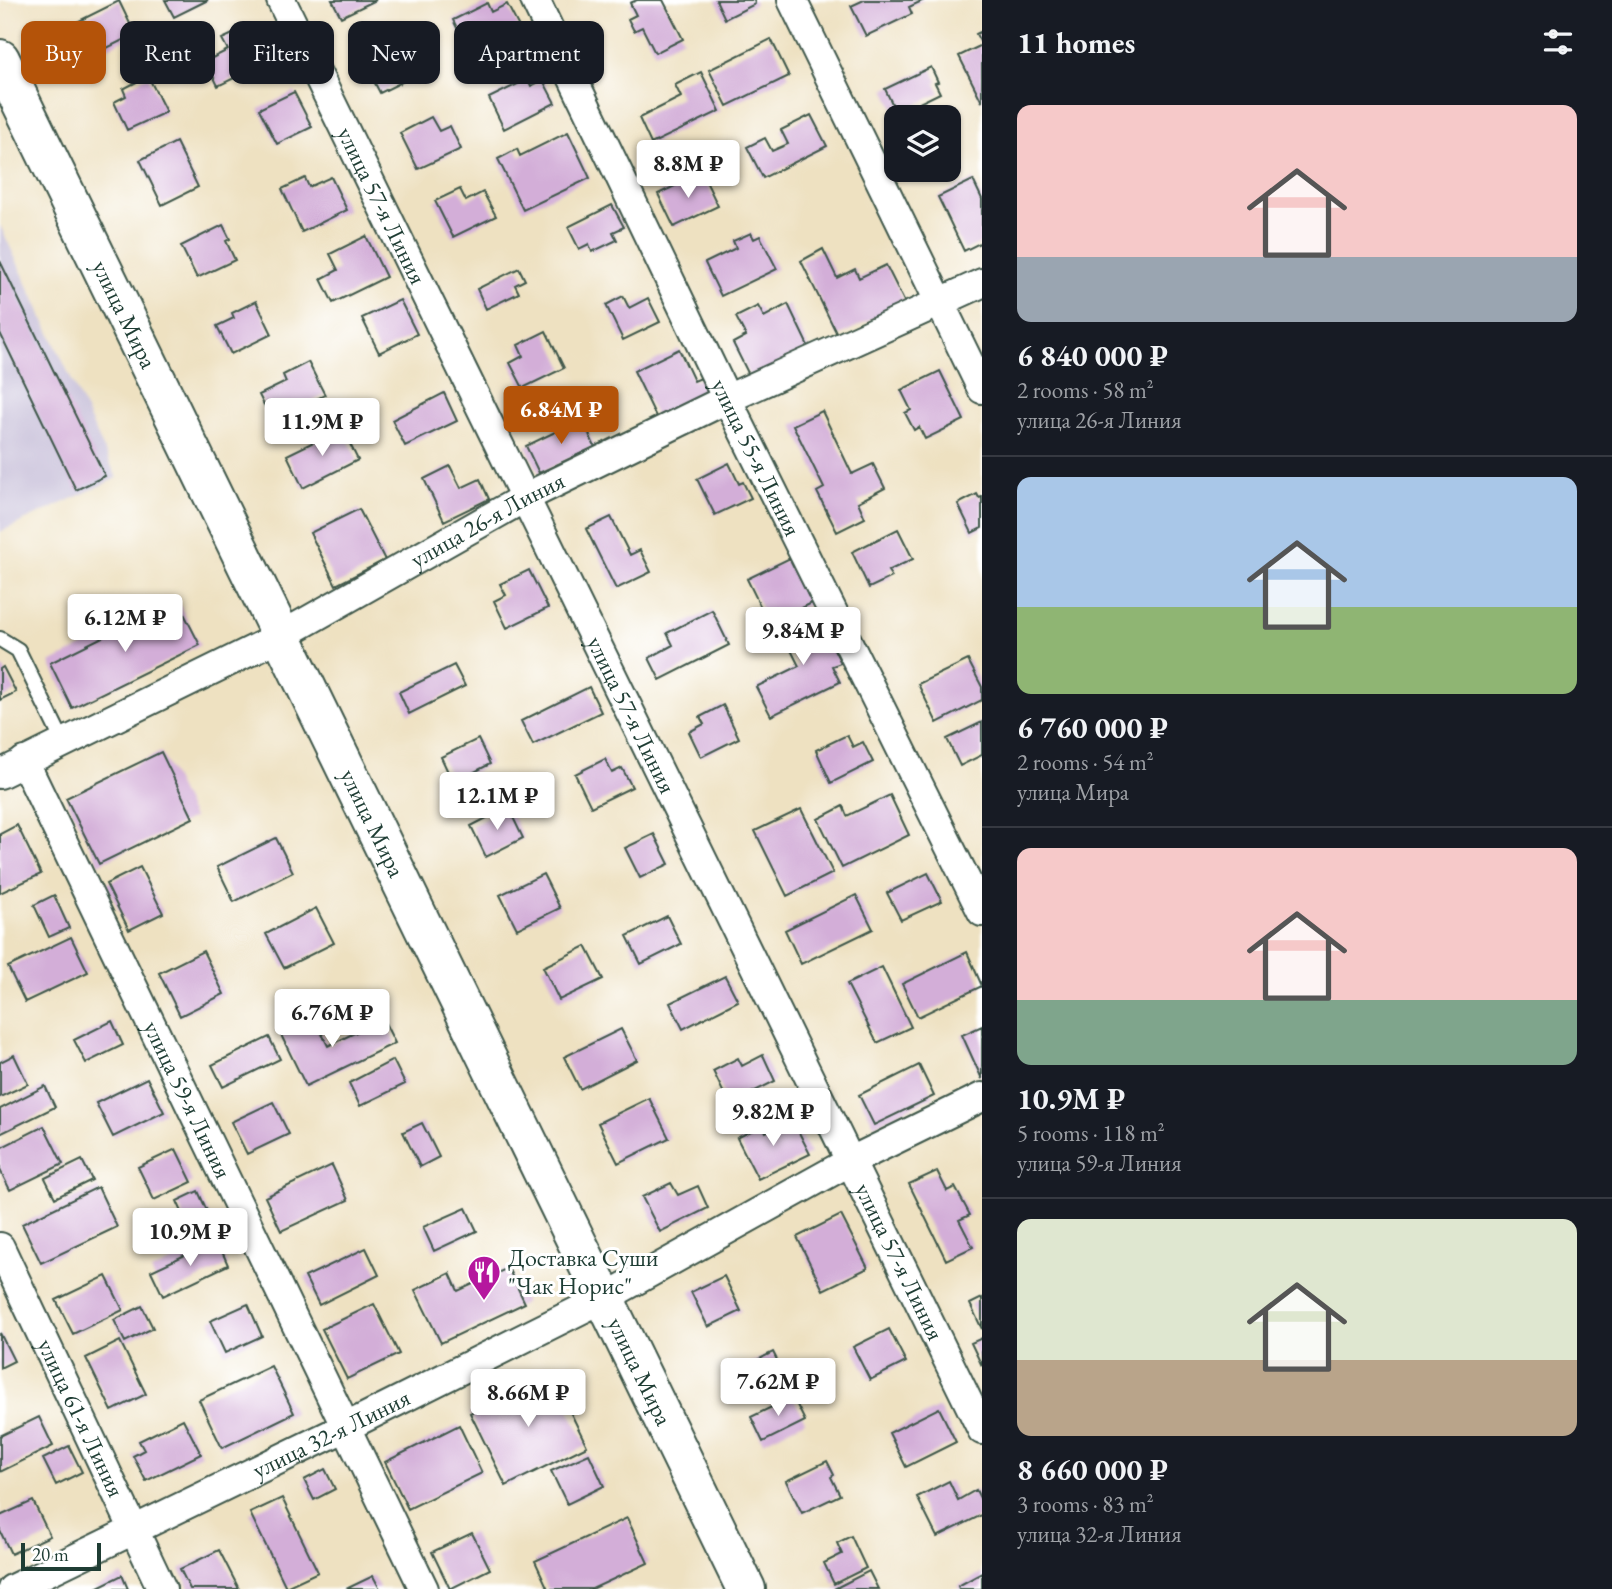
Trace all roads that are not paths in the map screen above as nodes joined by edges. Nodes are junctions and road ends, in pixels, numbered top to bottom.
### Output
1 (281, 0) edge
2 (535, 0) edge
3 (792, 0) edge
4 (0, 59) edge
5 (982, 283) edge
6 (939, 301) junction
7 (982, 389) edge
8 (727, 399) junction
9 (526, 497) junction
10 (281, 636) junction
11 (0, 639) edge
12 (63, 742) junction
13 (12, 767) edge
14 (982, 912) edge
15 (982, 1097) edge
16 (849, 1162) junction
17 (0, 1247) edge
18 (606, 1297) junction
19 (346, 1427) junction
20 (982, 1430) edge
21 (134, 1530) junction
22 (12, 1589) edge
23 (162, 1589) edge
24 (424, 1589) edge
25 (746, 1589) edge

1 - 9 street, улица 57-я Линия
2 - 8 street, улица 55-я Линия
3 - 6 street
4 - 10 main road, улица Мира
5 - 6 street, улица 26-я Линия
6 - 7 street
6 - 8 street, улица 26-я Линия
8 - 9 street, улица 26-я Линия
8 - 14 street, улица 55-я Линия
9 - 10 street, улица 26-я Линия
9 - 16 street, улица 57-я Линия
10 - 12 street, улица 26-я Линия
10 - 18 main road, улица Мира
11 - 12 lane
12 - 13 street, улица 26-я Линия
13 - 19 street, улица 59-я Линия
15 - 16 street, улица 32-я Линия
16 - 18 street, улица 32-я Линия
16 - 20 street, улица 57-я Линия
17 - 21 street, улица 61-я Линия
18 - 19 street, улица 32-я Линия
18 - 25 main road, улица Мира
19 - 21 street, улица 32-я Линия
19 - 24 street, улица 59-я Линия
21 - 22 street, улица 32-я Линия
21 - 23 street, улица 61-я Линия

